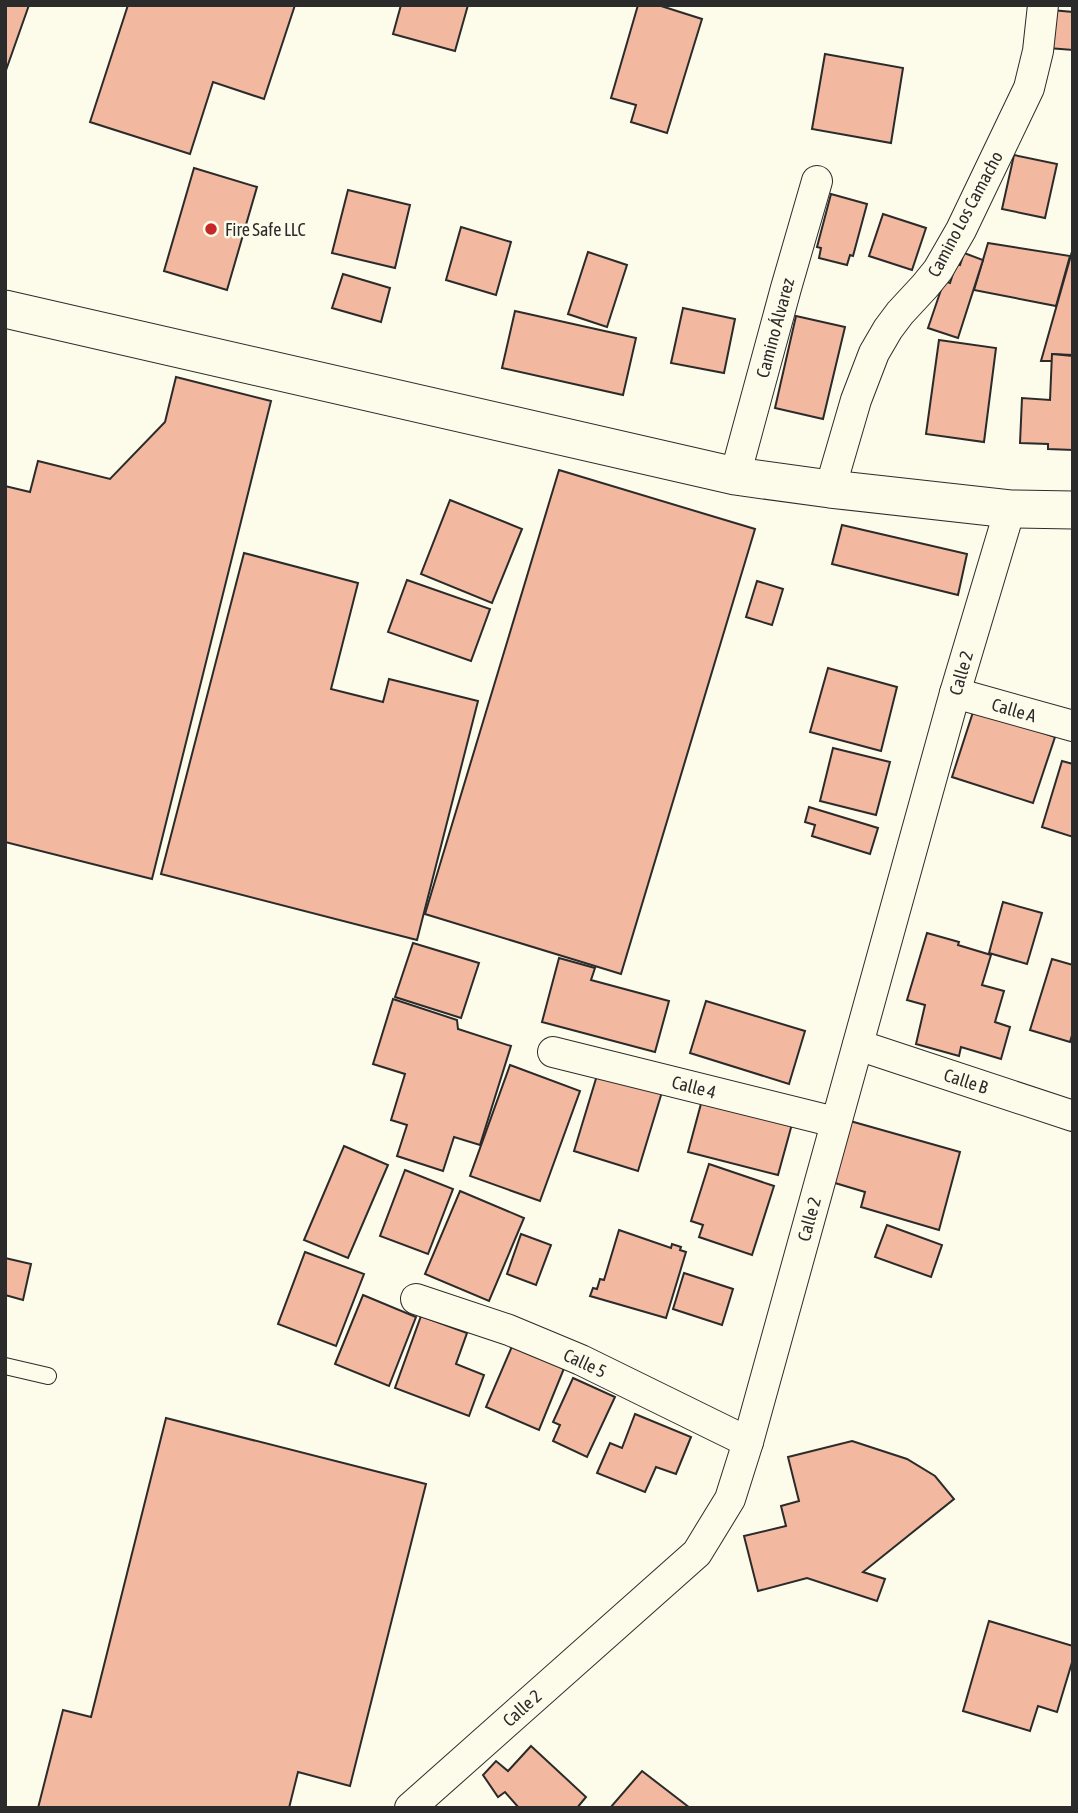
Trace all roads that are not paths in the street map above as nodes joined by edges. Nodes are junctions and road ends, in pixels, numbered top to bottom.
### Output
1 (1043, 5) edge
2 (817, 181) dead end
3 (5, 309) edge
4 (735, 476) junction
5 (830, 489) junction
6 (1010, 509) junction
7 (1073, 510) edge
8 (955, 693) junction
9 (1073, 726) edge
10 (858, 1045) junction
11 (553, 1052) dead end
12 (1073, 1116) edge
13 (835, 1122) junction
14 (416, 1299) dead end
15 (5, 1366) edge
16 (48, 1376) dead end
17 (748, 1442) junction
18 (410, 1808) edge

1 - 5 street, Camino Los Camacho
2 - 4 street, Camino Álvarez
3 - 4 street
4 - 5 street
5 - 6 street
6 - 7 street
6 - 8 street, Calle 2
8 - 9 street, Calle A
8 - 10 street, Calle 2
10 - 12 street, Calle B
10 - 13 street, Calle 2
11 - 13 street, Calle 4
13 - 17 street, Calle 2
14 - 17 street, Calle 5
15 - 16 lane
17 - 18 street, Calle 2

